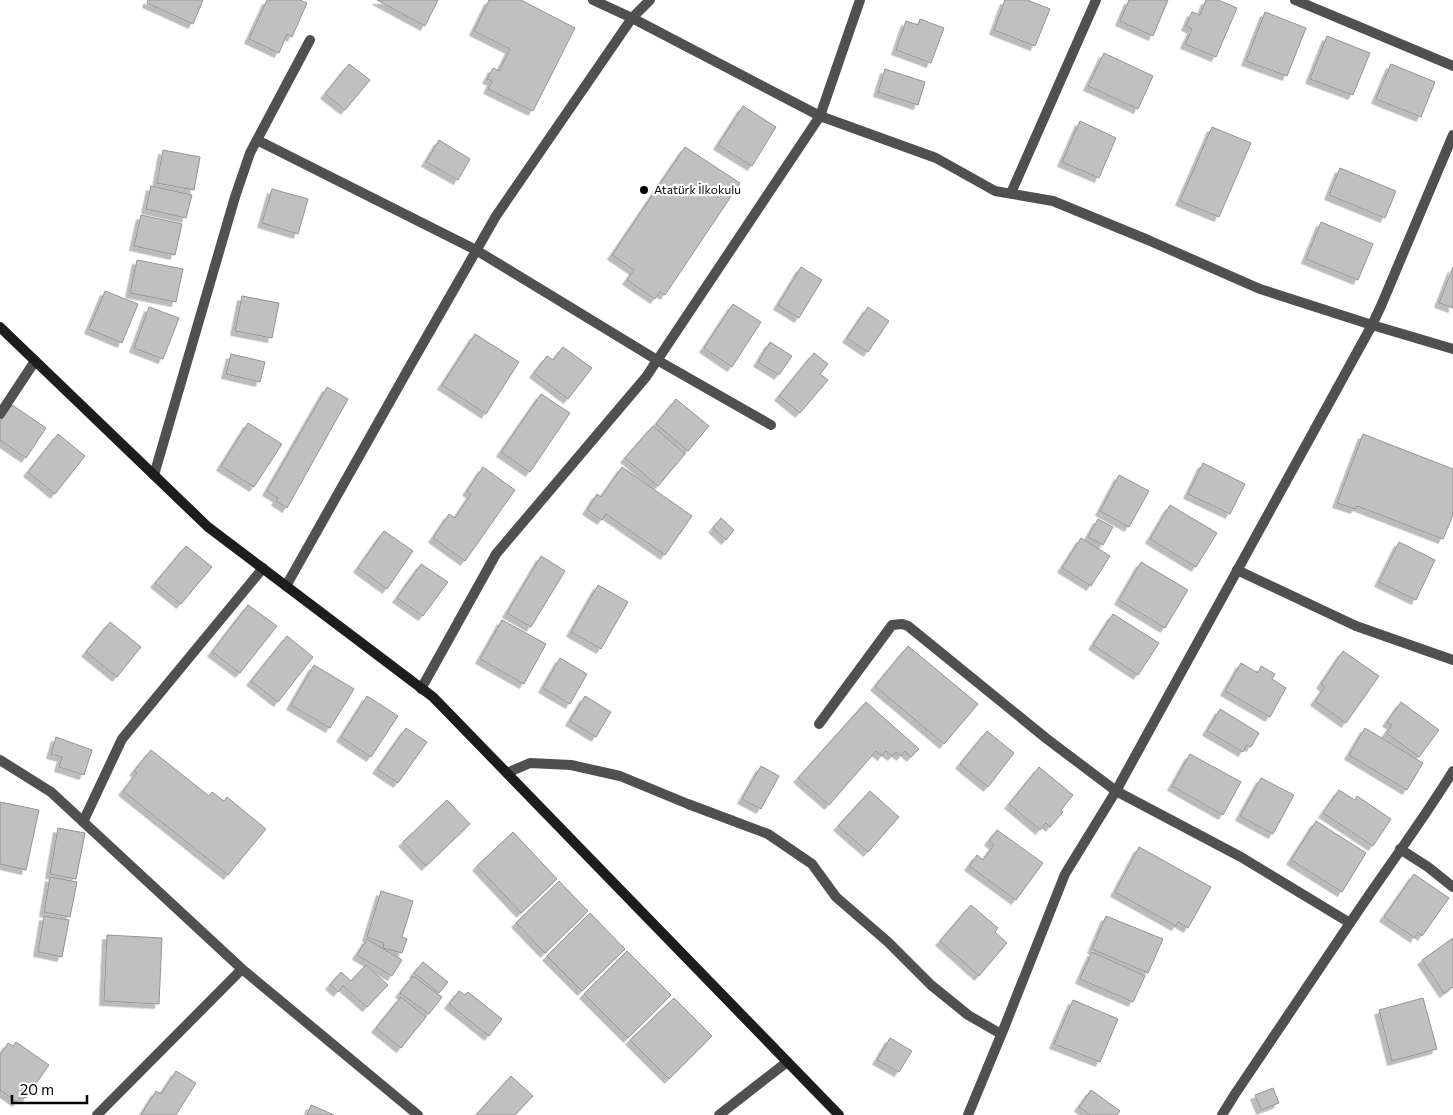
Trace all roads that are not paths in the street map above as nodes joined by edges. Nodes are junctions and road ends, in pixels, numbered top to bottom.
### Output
1 (593, 0) edge
2 (650, 0) edge
3 (860, 0) edge
4 (1096, 0) edge
5 (1295, 0) edge
6 (632, 18) junction
7 (310, 40) dead end
8 (1453, 66) edge
9 (820, 116) junction
10 (1453, 135) edge
11 (257, 140) junction
12 (1011, 193) junction
13 (476, 250) junction
14 (1372, 325) junction
15 (0, 327) edge
16 (1453, 349) edge
17 (657, 360) junction
18 (35, 361) junction
19 (0, 414) edge
20 (771, 425) dead end
21 (154, 475) junction
22 (263, 568) junction
23 (1237, 570) junction
24 (286, 586) junction
25 (1453, 660) edge
26 (421, 688) junction
27 (819, 724) dead end
28 (0, 760) edge
29 (1453, 771) edge
30 (507, 773) junction
31 (1116, 790) junction
32 (83, 822) junction
33 (1400, 849) junction
34 (1453, 887) edge
35 (1350, 923) junction
36 (242, 969) junction
37 (1002, 1034) junction
38 (788, 1062) junction
39 (97, 1115) edge
40 (418, 1115) edge
41 (719, 1115) edge
42 (839, 1115) edge
43 (968, 1115) edge
44 (1222, 1115) edge

1 - 6 street
2 - 6 street
3 - 9 street
4 - 12 street
5 - 8 street
6 - 9 street
6 - 13 street
7 - 11 street
9 - 12 street
9 - 17 street
10 - 14 street
11 - 13 street
11 - 21 street
12 - 14 street
13 - 17 street
13 - 24 street
14 - 16 street
14 - 23 street
15 - 18 street
17 - 20 street
17 - 26 street
18 - 19 street
18 - 21 street
21 - 22 street
22 - 24 street
22 - 32 street
23 - 25 street
23 - 31 street
24 - 26 street
26 - 30 street
27 - 31 street
28 - 32 street
29 - 33 street
30 - 37 street
30 - 38 street
31 - 35 street
31 - 37 street
32 - 36 street
33 - 34 street
33 - 35 street
35 - 44 street
36 - 39 street
36 - 40 street
37 - 43 street
38 - 41 street
38 - 42 street

